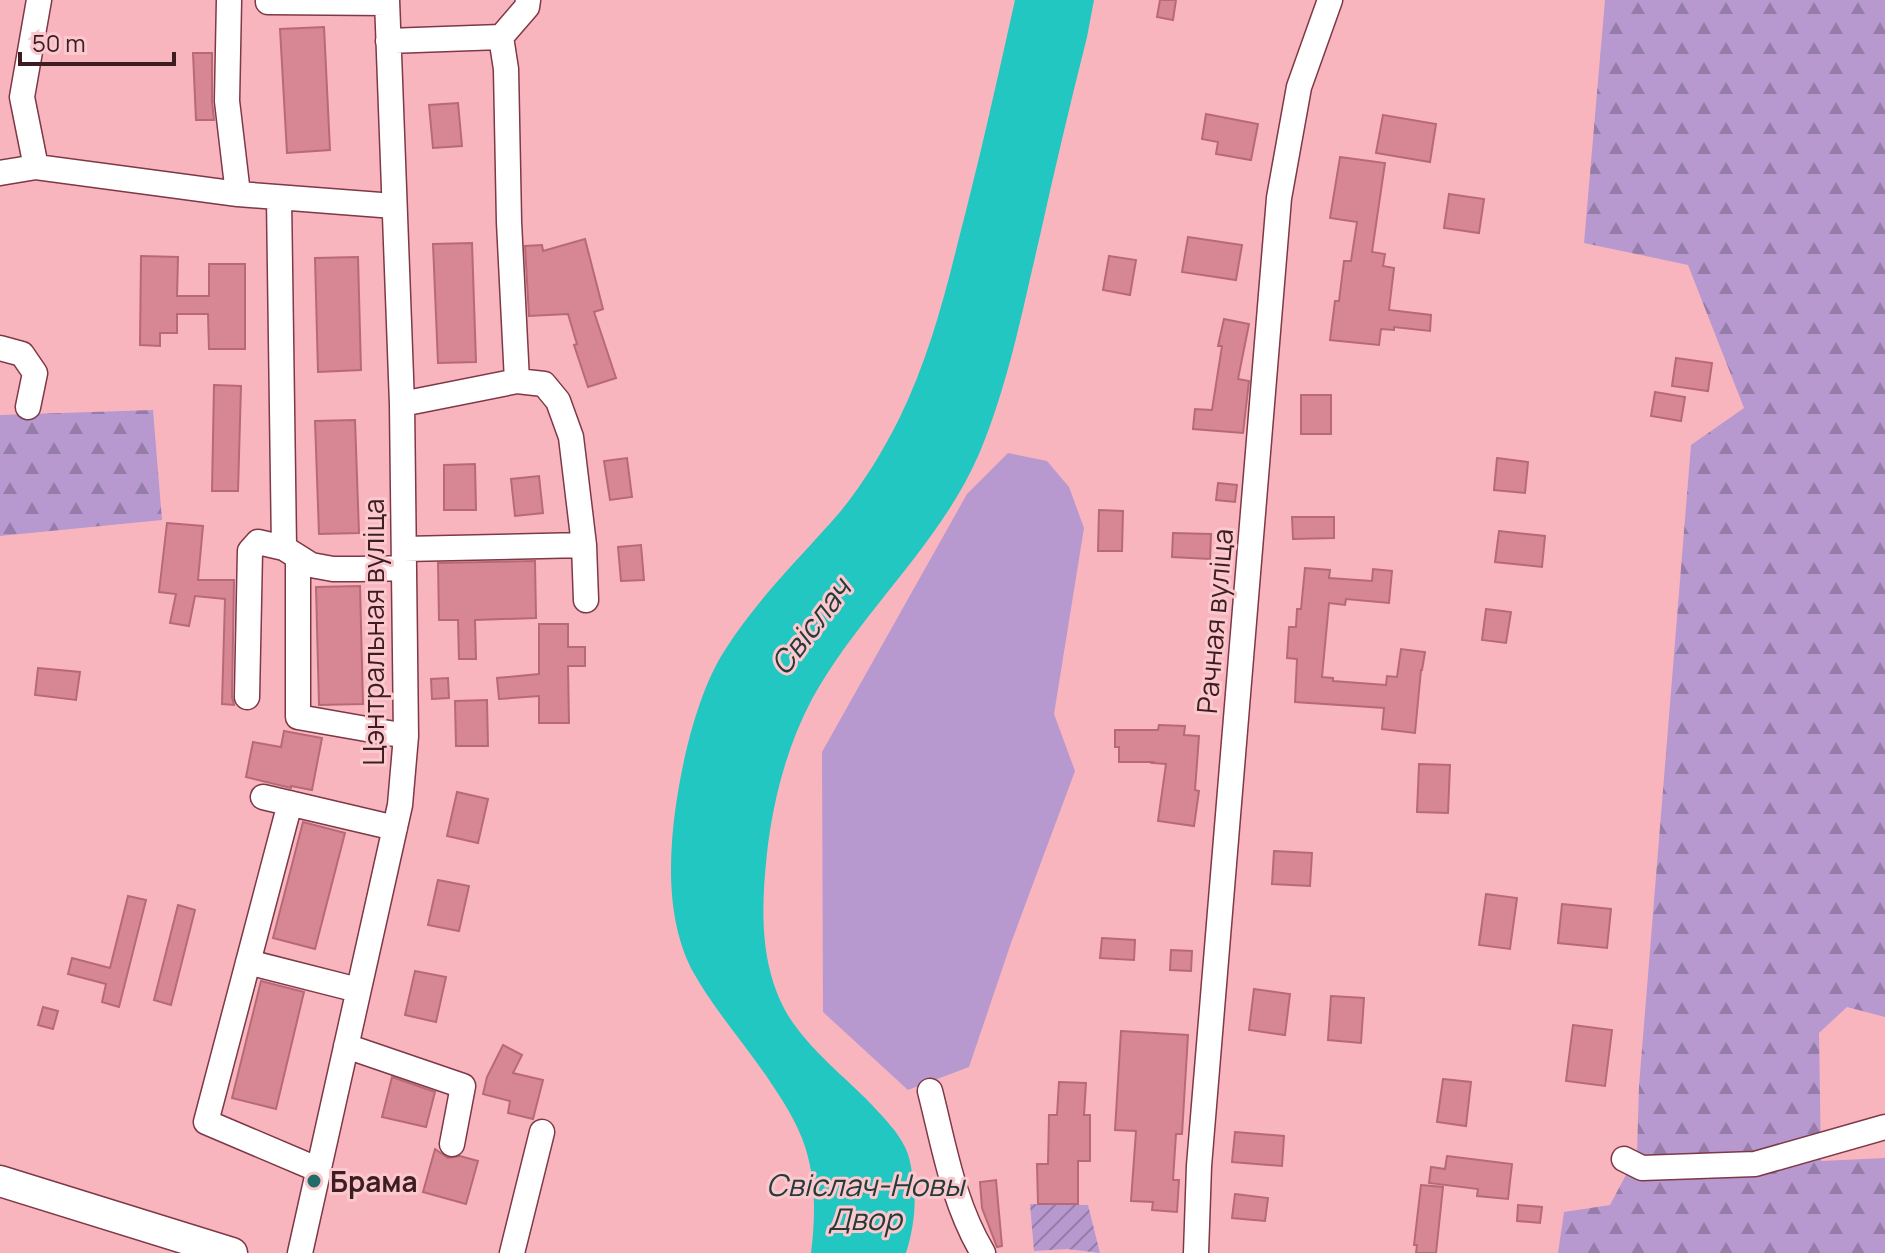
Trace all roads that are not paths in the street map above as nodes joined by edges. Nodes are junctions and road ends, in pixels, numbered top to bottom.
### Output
1 (39, 0) edge
2 (229, 0) edge
3 (268, 0) edge
4 (528, 0) edge
5 (1330, 0) edge
6 (387, 2) edge
7 (501, 37) junction
8 (388, 41) junction
9 (11, 98) edge
10 (36, 167) junction
11 (0, 173) edge
12 (238, 194) junction
13 (279, 198) junction
14 (394, 206) junction
15 (0, 348) edge
16 (517, 381) junction
17 (402, 404) junction
18 (28, 407) dead end
19 (584, 545) junction
20 (291, 552) junction
21 (404, 558) junction
22 (586, 600) dead end
23 (247, 697) dead end
24 (406, 736) junction
25 (263, 797) dead end
26 (290, 803) junction
27 (395, 828) junction
28 (248, 962) junction
29 (358, 990) junction
30 (346, 1046) junction
31 (930, 1091) dead end
32 (1885, 1127) edge
33 (542, 1132) dead end
34 (452, 1144) dead end
35 (1624, 1159) dead end
36 (319, 1170) junction
37 (0, 1181) edge
38 (232, 1253) edge
39 (300, 1253) edge
40 (512, 1253) edge
41 (983, 1253) edge
42 (1196, 1253) edge

1 - 9 street
2 - 12 street
3 - 6 street
4 - 7 street
5 - 42 street, Рачная вуліца
6 - 8 street, Цэнтральная вуліца
7 - 8 street
7 - 16 street
8 - 14 street, Цэнтральная вуліца
9 - 10 street
10 - 11 street
10 - 12 street
12 - 13 street
13 - 14 street
13 - 20 street
14 - 17 street, Цэнтральная вуліца
15 - 18 street
16 - 17 street
16 - 19 street
17 - 21 street, Цэнтральная вуліца
19 - 21 street
19 - 22 street
20 - 21 street
20 - 23 street
20 - 24 street
21 - 24 street, Цэнтральная вуліца
24 - 27 street, Цэнтральная вуліца
25 - 26 street
26 - 27 street
26 - 28 street
27 - 29 street, Цэнтральная вуліца
28 - 29 street
28 - 36 street
29 - 30 street, Цэнтральная вуліца
30 - 34 street
30 - 36 street, Цэнтральная вуліца
31 - 41 street
32 - 35 street
33 - 40 street
36 - 39 street, Цэнтральная вуліца
37 - 38 main road

